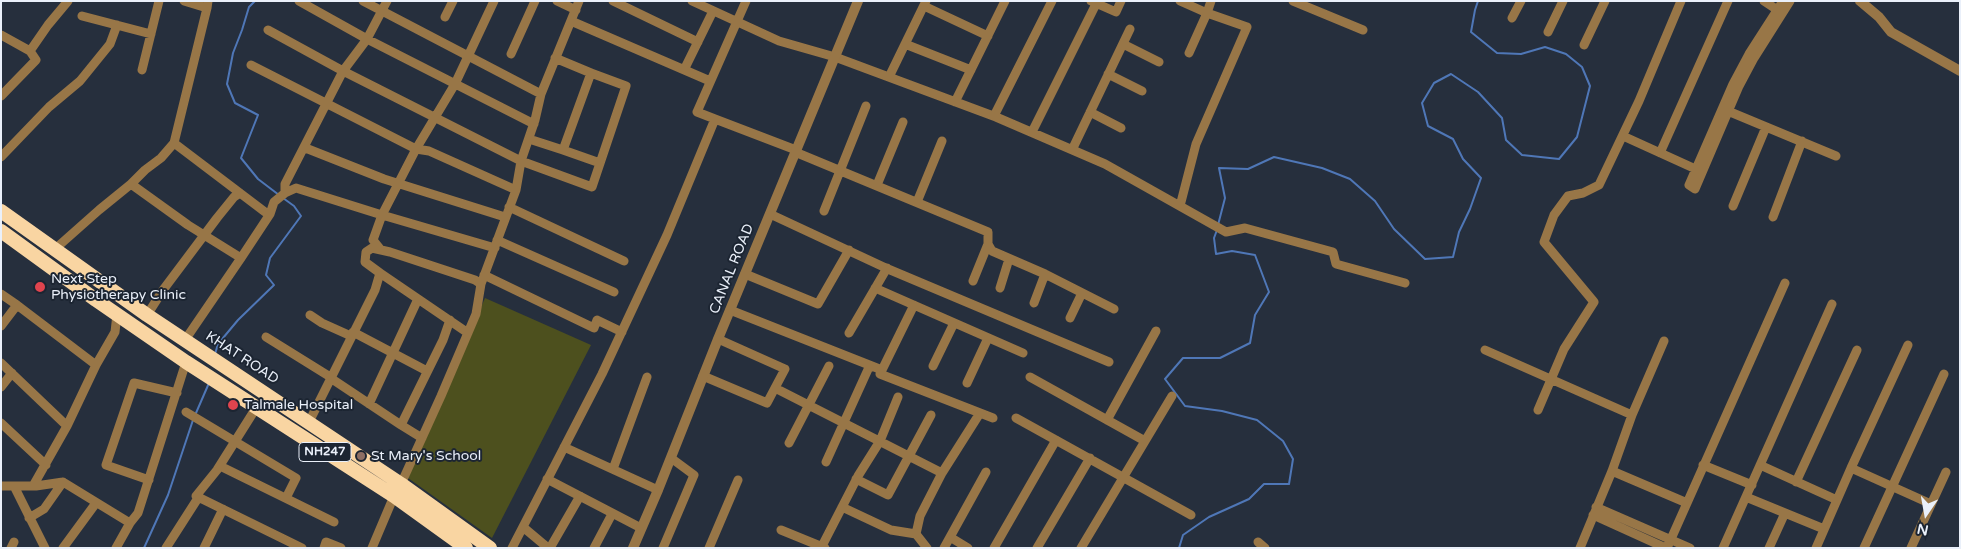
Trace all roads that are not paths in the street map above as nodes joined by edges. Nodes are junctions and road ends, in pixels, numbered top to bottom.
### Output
1 (68, 1) edge
2 (159, 1) edge
3 (184, 1) edge
4 (299, 1) edge
5 (363, 1) edge
6 (387, 1) edge
7 (453, 1) edge
8 (494, 1) edge
9 (535, 1) edge
10 (557, 1) edge
11 (613, 1) edge
12 (692, 1) edge
13 (746, 1) edge
14 (858, 1) edge
15 (1005, 1) edge
16 (1052, 1) edge
17 (1120, 1) edge
18 (1180, 1) edge
19 (1211, 1) edge
20 (1294, 1) edge
21 (1521, 1) edge
22 (1564, 1) edge
23 (1605, 1) edge
24 (1681, 1) edge
25 (1728, 1) edge
26 (1764, 1) edge
27 (1783, 1) edge
28 (1790, 1) edge
29 (1860, 1) edge
30 (1094, 2) edge
31 (925, 3) edge
32 (207, 5) edge
33 (578, 6) edge
34 (382, 11) junction
35 (713, 11) junction
36 (1780, 12) junction
37 (1207, 13) junction
38 (82, 16) dead end
39 (445, 17) dead end
40 (1512, 18) dead end
41 (571, 21) junction
42 (736, 22) junction
43 (117, 25) junction
44 (1130, 29) dead end
45 (268, 30) dead end
46 (1363, 30) dead end
47 (1548, 32) dead end
48 (150, 34) junction
49 (1, 35) edge
50 (988, 36) junction
51 (367, 39) junction
52 (698, 42) junction
53 (905, 44) junction
54 (1123, 44) junction
55 (1584, 45) dead end
56 (30, 51) junction
57 (1189, 53) dead end
58 (511, 54) dead end
59 (468, 57) junction
60 (835, 57) junction
61 (555, 58) junction
62 (1159, 62) dead end
63 (251, 65) dead end
64 (142, 70) dead end
65 (684, 70) junction
66 (971, 70) junction
67 (343, 71) junction
68 (1960, 71) edge
69 (591, 73) junction
70 (1108, 74) junction
71 (889, 77) junction
72 (710, 81) junction
73 (455, 84) junction
74 (1142, 91) dead end
75 (541, 94) junction
76 (1, 96) edge
77 (955, 102) junction
78 (326, 103) junction
79 (866, 106) dead end
80 (1726, 110) junction
81 (1090, 112) junction
82 (994, 116) junction
83 (435, 117) junction
84 (714, 119) junction
85 (903, 122) dead end
86 (534, 124) junction
87 (1766, 127) junction
88 (1121, 128) dead end
89 (1032, 132) junction
90 (1623, 136) junction
91 (529, 139) junction
92 (942, 141) dead end
93 (1802, 141) junction
94 (174, 143) junction
95 (303, 149) junction
96 (416, 149) junction
97 (563, 150) junction
98 (1072, 150) junction
99 (796, 151) junction
100 (1660, 153) junction
101 (1836, 156) dead end
102 (1, 157) edge
103 (521, 161) junction
104 (600, 163) junction
105 (840, 170) junction
106 (399, 183) junction
107 (131, 184) junction
108 (877, 185) junction
109 (516, 190) junction
110 (240, 193) junction
111 (285, 193) junction
112 (917, 202) junction
113 (509, 206) junction
114 (1180, 206) junction
115 (1733, 206) dead end
116 (1, 211) edge
117 (824, 211) dead end
118 (270, 214) junction
119 (770, 214) junction
120 (382, 215) junction
121 (505, 217) junction
122 (1773, 217) dead end
123 (1, 231) edge
124 (205, 235) junction
125 (496, 244) junction
126 (988, 244) junction
127 (55, 249) junction
128 (381, 250) junction
129 (849, 250) junction
130 (241, 258) junction
131 (1009, 259) junction
132 (624, 261) dead end
133 (887, 268) junction
134 (380, 273) junction
135 (745, 274) junction
136 (1045, 274) junction
137 (483, 280) junction
138 (973, 281) dead end
139 (1405, 283) dead end
140 (1785, 283) dead end
141 (874, 288) junction
142 (1000, 288) dead end
143 (614, 292) dead end
144 (1082, 293) junction
145 (1, 294) edge
146 (418, 299) junction
147 (1034, 303) dead end
148 (1832, 304) dead end
149 (914, 305) junction
150 (16, 306) junction
151 (730, 310) junction
152 (1114, 310) dead end
153 (117, 314) junction
154 (147, 315) junction
155 (310, 315) dead end
156 (1070, 318) dead end
157 (450, 320) junction
158 (954, 323) junction
159 (1, 326) edge
160 (1156, 331) dead end
161 (468, 332) junction
162 (622, 332) junction
163 (849, 333) dead end
164 (352, 334) junction
165 (266, 336) dead end
166 (988, 338) junction
167 (718, 339) junction
168 (185, 340) junction
169 (1664, 341) dead end
170 (1908, 346) dead end
171 (1485, 350) dead end
172 (1857, 350) dead end
173 (393, 352) junction
174 (1023, 353) dead end
175 (186, 362) junction
176 (1109, 362) dead end
177 (1, 363) edge
178 (96, 365) junction
179 (870, 365) junction
180 (829, 366) dead end
181 (934, 366) dead end
182 (882, 370) junction
183 (427, 371) junction
184 (12, 373) junction
185 (1944, 374) dead end
186 (703, 376) junction
187 (647, 377) dead end
188 (332, 378) junction
189 (1030, 378) dead end
190 (1550, 379) junction
191 (967, 383) dead end
192 (1, 387) edge
193 (775, 388) junction
194 (177, 393) junction
195 (1172, 396) dead end
196 (898, 397) dead end
197 (369, 404) junction
198 (809, 405) junction
199 (256, 408) junction
200 (1538, 410) dead end
201 (186, 412) dead end
202 (980, 412) junction
203 (931, 415) dead end
204 (1632, 415) junction
205 (993, 418) dead end
206 (1016, 418) dead end
207 (1107, 420) junction
208 (309, 422) junction
209 (844, 422) junction
210 (1, 424) edge
211 (401, 425) junction
212 (67, 426) junction
213 (422, 438) junction
214 (1056, 440) junction
215 (880, 441) junction
216 (1145, 441) junction
217 (236, 442) junction
218 (789, 443) dead end
219 (564, 447) junction
220 (910, 456) junction
221 (671, 458) junction
222 (1090, 458) junction
223 (826, 462) dead end
224 (46, 465) junction
225 (1703, 465) junction
226 (1760, 465) junction
227 (220, 466) junction
228 (1851, 468) junction
229 (614, 469) junction
230 (1612, 471) junction
231 (986, 472) dead end
232 (1946, 472) dead end
233 (942, 473) junction
234 (1123, 477) junction
235 (547, 479) junction
236 (856, 479) junction
237 (149, 480) junction
238 (738, 480) dead end
239 (62, 482) junction
240 (1796, 482) junction
241 (401, 484) junction
242 (1752, 484) junction
243 (1, 486) edge
244 (14, 486) junction
245 (33, 486) junction
246 (1892, 486) junction
247 (658, 490) junction
248 (196, 496) junction
249 (394, 496) junction
250 (580, 496) junction
251 (1746, 497) junction
252 (286, 498) junction
253 (1837, 500) junction
254 (96, 503) junction
255 (1687, 503) junction
256 (1931, 504) junction
257 (842, 507) junction
258 (223, 509) junction
259 (1595, 511) junction
260 (1785, 513) junction
261 (612, 514) junction
262 (1192, 515) dead end
263 (29, 518) junction
264 (334, 522) dead end
265 (130, 523) junction
266 (523, 527) junction
267 (641, 528) junction
268 (1824, 529) junction
269 (781, 530) dead end
270 (916, 534) junction
271 (950, 537) junction
272 (1668, 545) edge
273 (712, 547) edge
274 (823, 547) edge
275 (45, 548) edge
276 (63, 548) edge
277 (116, 548) edge
278 (166, 548) edge
279 (204, 548) edge
280 (302, 548) edge
281 (324, 548) edge
282 (341, 548) edge
283 (372, 548) edge
284 (466, 548) edge
285 (490, 548) edge
286 (512, 548) edge
287 (549, 548) edge
288 (594, 548) edge
289 (633, 548) edge
290 (663, 548) edge
291 (927, 548) edge
292 (944, 548) edge
293 (968, 548) edge
294 (994, 548) edge
295 (1037, 548) edge
296 (1081, 548) edge
297 (1580, 548) edge
298 (1690, 548) edge
299 (1723, 548) edge
300 (1769, 548) edge
301 (1816, 548) edge
302 (1864, 548) edge
303 (1911, 548) edge

1 - 56 street
2 - 48 street
3 - 32 street
4 - 51 street
5 - 34 street
6 - 34 street
7 - 39 street
8 - 59 street
9 - 58 street
10 - 33 street
11 - 52 street
12 - 35 street
13 - 42 street
14 - 60 street, CANAL ROAD
15 - 50 street
16 - 82 street
17 - 30 street
18 - 37 street
19 - 37 street
20 - 46 street
21 - 40 street
22 - 47 street
23 - 55 street
24 - 90 street
25 - 100 street
26 - 36 street
27 - 36 street
28 - 36 street
29 - 68 street
30 - 89 street
31 - 50 street
31 - 53 street
32 - 94 street
33 - 41 street
34 - 51 street
34 - 59 street
35 - 42 street
35 - 52 street
36 - 80 street
37 - 57 street
37 - 114 street
38 - 43 street
41 - 61 street
41 - 65 street
42 - 60 street
42 - 72 street
43 - 48 street
43 - 102 street
44 - 54 street
45 - 67 street
48 - 64 street
49 - 56 street
50 - 66 street
51 - 67 street
51 - 73 street
52 - 65 street
53 - 66 street
53 - 71 street
54 - 62 street
54 - 70 street
56 - 76 street
59 - 73 street
59 - 75 street
60 - 71 street
60 - 99 street, CANAL ROAD
61 - 69 street
61 - 75 street
63 - 78 street
65 - 72 street
66 - 77 street
67 - 78 street
67 - 83 street
69 - 97 street
69 - 104 street
70 - 74 street
70 - 81 street
71 - 77 street
72 - 84 street
73 - 83 street
73 - 86 street
75 - 86 street
77 - 82 street
78 - 95 street
78 - 96 street
79 - 105 street
80 - 87 street
80 - 100 street
81 - 88 street
81 - 98 street
82 - 89 street
83 - 96 street
83 - 103 street
84 - 99 street
84 - 162 street
85 - 108 street
86 - 91 street
87 - 93 street
87 - 115 street
89 - 98 street
90 - 100 street
90 - 190 street
91 - 97 street
91 - 103 street
92 - 112 street
93 - 101 street
93 - 122 street
94 - 107 street
94 - 110 street
95 - 106 street
95 - 111 street
96 - 106 street
96 - 109 street
97 - 104 street
98 - 114 street
99 - 105 street
99 - 119 street, CANAL ROAD
103 - 104 street
103 - 109 street
105 - 108 street
105 - 117 street
106 - 120 street
106 - 121 street
107 - 124 street
107 - 127 street
108 - 112 street
109 - 113 street
110 - 118 street
110 - 124 street
111 - 118 street
111 - 120 street
112 - 126 street
113 - 121 street
113 - 132 street
114 - 139 street
116 - 127 highway, KHAT ROAD / NH247
118 - 130 street
119 - 129 street
119 - 135 street, CANAL ROAD
120 - 125 street
120 - 128 street
121 - 125 street
123 - 153 highway, NH247
124 - 130 street
124 - 154 street
125 - 137 street
125 - 143 street
126 - 131 street
126 - 138 street
127 - 154 highway, KHAT ROAD / NH247
128 - 134 street
128 - 137 street
129 - 133 street
129 - 135 street
130 - 168 street
131 - 136 street
131 - 142 street
133 - 141 street
133 - 176 street
134 - 146 street
134 - 164 street
135 - 151 street, CANAL ROAD
136 - 144 street
136 - 147 street
137 - 161 street
137 - 162 street
140 - 225 street
141 - 149 street
141 - 163 street
144 - 152 street
144 - 156 street
145 - 150 street
146 - 157 street
146 - 173 street
148 - 226 street
149 - 158 street
149 - 182 street
150 - 159 street
150 - 178 street
151 - 167 street, CANAL ROAD
151 - 179 street
153 - 175 highway, NH247
153 - 178 street
154 - 168 highway, KHAT ROAD / NH247
155 - 164 street
157 - 161 street
157 - 183 street
158 - 166 street
158 - 181 street
160 - 207 street
161 - 213 street
162 - 219 street
164 - 173 street
164 - 188 street
165 - 188 street
166 - 174 street
166 - 191 street
167 - 186 street, CANAL ROAD
167 - 193 street
168 - 208 highway, KHAT ROAD / NH247
169 - 204 street
170 - 228 street
171 - 190 street
172 - 240 street
173 - 183 street
173 - 197 street
175 - 194 street
175 - 199 highway, NH247
177 - 184 street
178 - 212 street
179 - 182 street
179 - 209 street
180 - 198 street
182 - 202 street
183 - 211 street
184 - 192 street
184 - 212 street
185 - 246 street
186 - 193 street
186 - 221 street, CANAL ROAD
187 - 229 street
188 - 197 street
188 - 208 street
189 - 207 street
190 - 200 street
190 - 204 street
193 - 198 street
194 - 237 street
194 - 237 street
195 - 216 street
196 - 215 street
197 - 211 street
198 - 209 street
198 - 218 street
199 - 217 street
199 - 249 highway, NH247
201 - 217 street
202 - 205 street
202 - 233 street
203 - 220 street
204 - 230 street
206 - 214 street
207 - 216 street
208 - 241 highway, KHAT ROAD / NH247
209 - 215 street
209 - 223 street
210 - 224 street
211 - 213 street
212 - 224 street
213 - 241 street
214 - 222 street
214 - 294 street
215 - 220 street
215 - 236 street
216 - 234 street
217 - 227 street
217 - 252 street
219 - 229 street
219 - 235 street
220 - 233 street
220 - 236 street
221 - 247 street, CANAL ROAD
221 - 290 street
222 - 234 street
222 - 295 street
224 - 245 street
225 - 242 street
225 - 255 street
226 - 240 street
226 - 242 street
227 - 248 street
227 - 252 street
228 - 246 street
228 - 253 street
229 - 247 street
230 - 255 street
230 - 259 street
231 - 271 street
232 - 256 street
233 - 270 street
234 - 262 street
234 - 296 street
235 - 250 street
235 - 266 street
236 - 257 street
237 - 265 street
238 - 273 street
239 - 245 street
239 - 254 street
239 - 263 street
240 - 253 street
241 - 249 highway
241 - 285 highway, KHAT ROAD / NH247
242 - 251 street
243 - 244 street
244 - 245 street
244 - 263 street
246 - 256 street
246 - 302 street
247 - 267 street, CANAL ROAD
248 - 258 street
248 - 278 street
249 - 283 street
249 - 284 highway, NH247
250 - 261 street
250 - 287 street
251 - 260 street
251 - 299 street
252 - 264 street
253 - 268 street
254 - 265 street
254 - 276 street
255 - 272 street
256 - 303 street
257 - 270 street
257 - 274 street
258 - 279 street
258 - 280 street
259 - 272 street
259 - 297 street
260 - 268 street
260 - 300 street
261 - 267 street
261 - 288 street
263 - 275 street
265 - 277 street
266 - 286 street
266 - 287 street
267 - 289 street, CANAL ROAD
268 - 301 street
269 - 274 street
270 - 291 street
271 - 292 street
271 - 293 street
272 - 298 street
281 - 282 street

